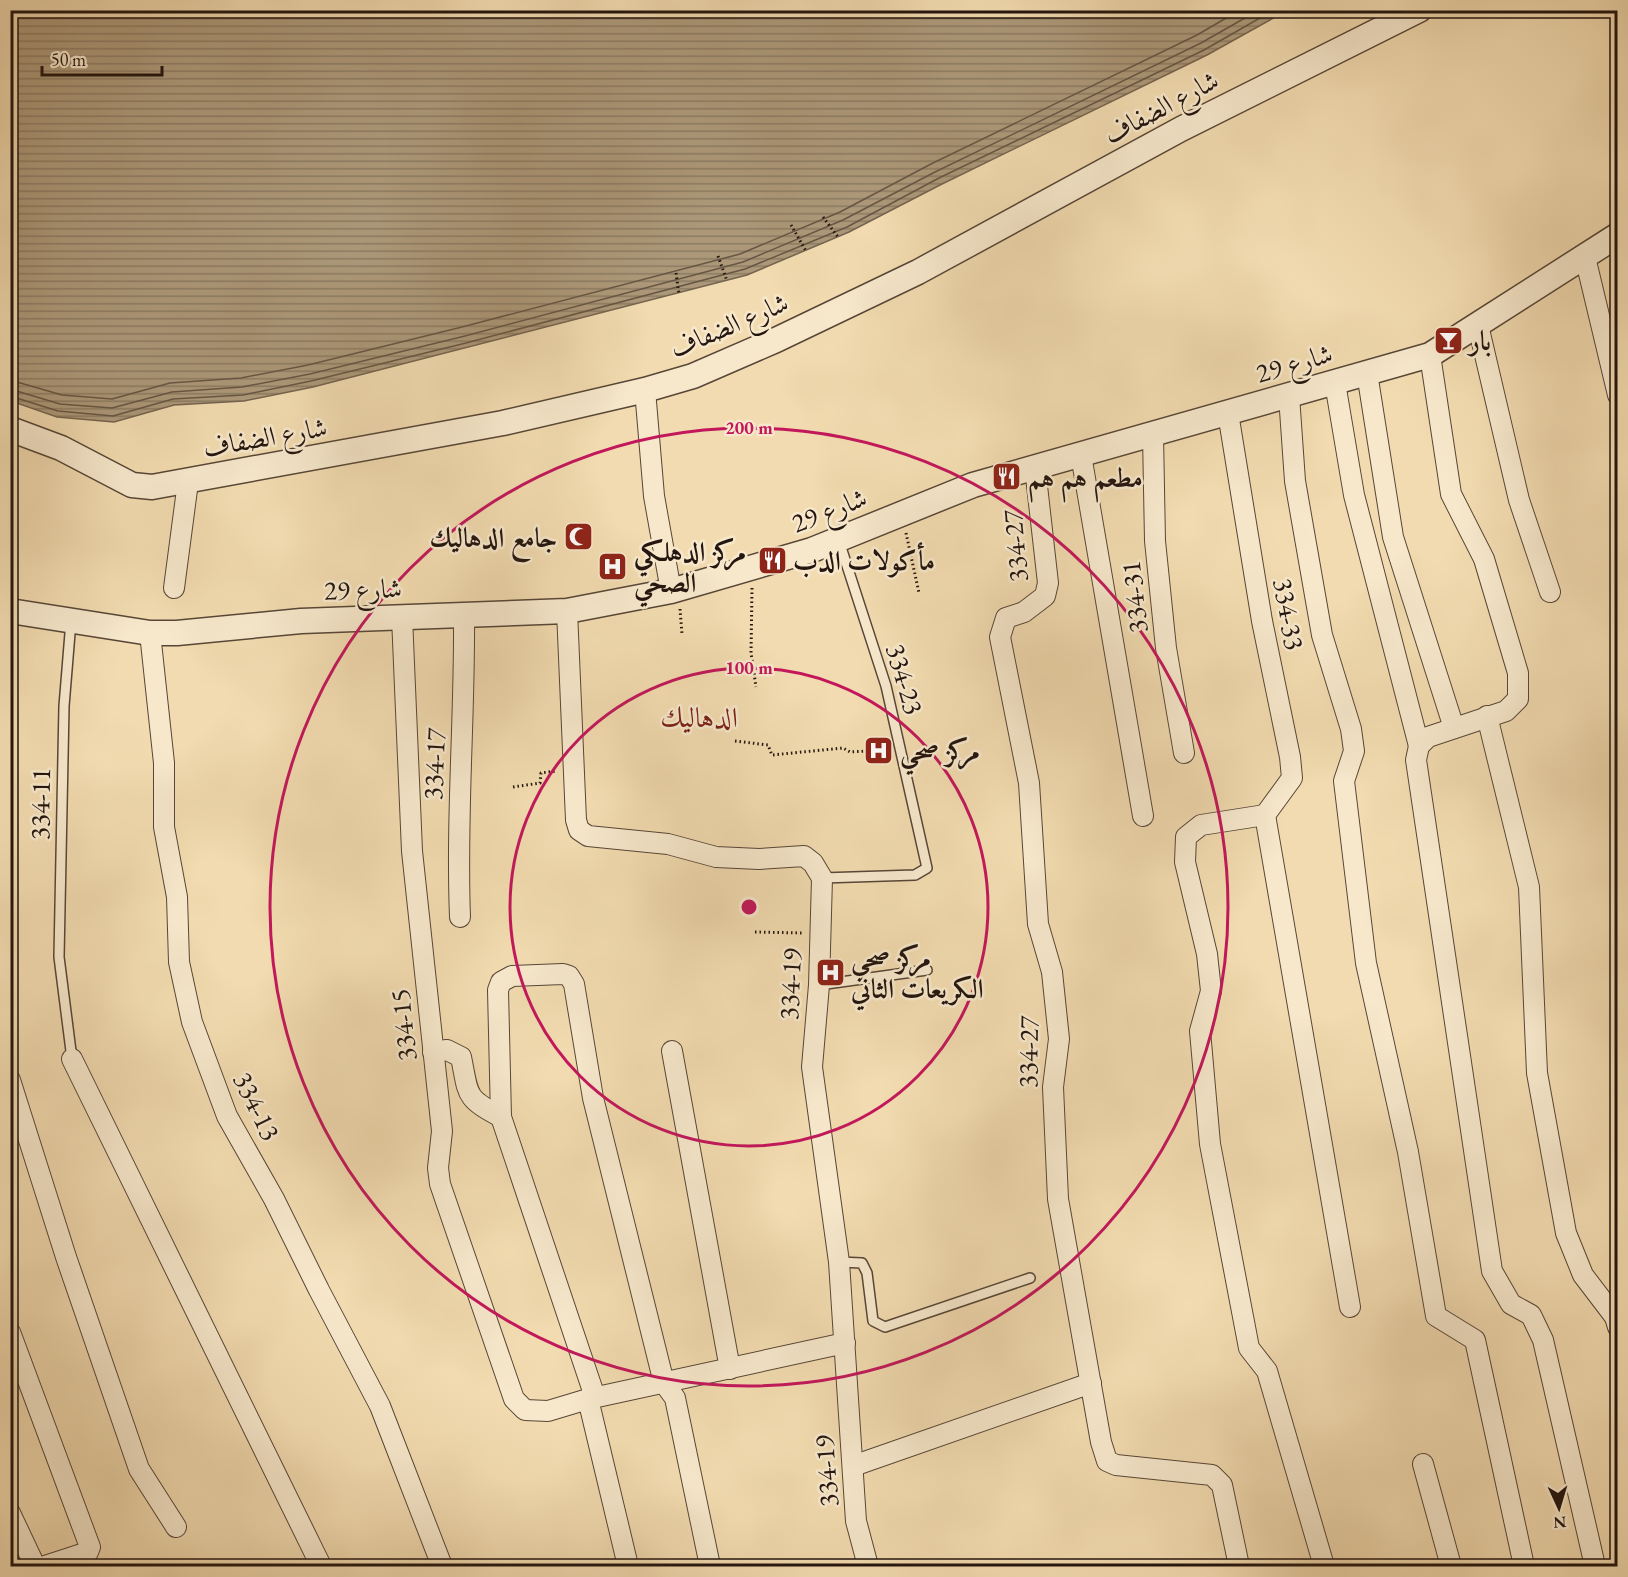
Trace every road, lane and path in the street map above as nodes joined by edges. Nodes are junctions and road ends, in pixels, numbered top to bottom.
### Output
1 (1419, 10) edge
2 (823, 217) dead end
3 (791, 225) dead end
4 (1617, 235) edge
5 (838, 237) dead end
6 (806, 251) dead end
7 (718, 256) dead end
8 (1585, 256) junction
9 (676, 273) dead end
10 (727, 280) dead end
11 (679, 294) dead end
12 (1478, 325) junction
13 (1430, 355) junction
14 (1367, 373) junction
15 (1335, 382) junction
16 (645, 390) junction
17 (1617, 395) edge
18 (1289, 396) junction
19 (1228, 413) junction
20 (10, 429) edge
21 (1153, 435) junction
22 (1081, 455) junction
23 (1035, 468) junction
24 (188, 482) junction
25 (903, 513) junction
26 (839, 539) junction
27 (751, 568) junction
28 (174, 588) dead end
29 (675, 590) junction
30 (1550, 592) dead end
31 (919, 593) dead end
32 (10, 611) edge
33 (567, 611) junction
34 (464, 615) junction
35 (402, 617) junction
36 (71, 621) junction
37 (150, 633) junction
38 (682, 634) dead end
39 (756, 687) dead end
40 (1488, 716) junction
41 (1454, 728) junction
42 (735, 741) dead end
43 (1419, 746) junction
44 (901, 749) junction
45 (1184, 753) dead end
46 (573, 770) junction
47 (513, 787) dead end
48 (1265, 815) junction
49 (1143, 816) dead end
50 (822, 878) junction
51 (460, 917) dead end
52 (755, 932) dead end
53 (820, 934) junction
54 (927, 970) dead end
55 (819, 985) junction
56 (672, 1051) dead end
57 (433, 1052) junction
58 (72, 1059) joint
59 (10, 1080) edge
60 (501, 1117) junction
61 (839, 1262) junction
62 (1030, 1278) dead end
63 (1350, 1307) dead end
64 (1617, 1327) edge
65 (10, 1332) edge
66 (845, 1343) junction
67 (730, 1369) junction
68 (664, 1383) junction
69 (1091, 1383) junction
70 (592, 1398) junction
71 (1423, 1464) dead end
72 (853, 1466) junction
73 (10, 1514) edge
74 (176, 1527) dead end
75 (35, 1566) edge
76 (45, 1566) edge
77 (321, 1566) edge
78 (442, 1566) edge
79 (628, 1566) edge
80 (710, 1566) edge
81 (868, 1566) edge
82 (1239, 1566) edge
83 (1324, 1566) edge
84 (1451, 1566) edge
85 (1524, 1566) edge
86 (1595, 1566) edge

1 - 16 street, شارع الضفاف
2 - 5 path
3 - 6 path
4 - 8 street, شارع 29
7 - 10 path
8 - 12 street, شارع 29
8 - 17 street
9 - 11 path
12 - 13 street, شارع 29
12 - 30 street
13 - 14 street, شارع 29
13 - 40 street
14 - 15 street, شارع 29
14 - 41 street
15 - 18 street, شارع 29
15 - 43 street
16 - 24 street, شارع الضفاف
16 - 29 street
18 - 19 street, شارع 29
18 - 85 street
19 - 21 street, شارع 29
19 - 48 street, 334-33
20 - 24 street, شارع الضفاف
21 - 22 street, شارع 29
21 - 45 street, 334-31
22 - 23 street, شارع 29
22 - 49 street
23 - 25 street, شارع 29
23 - 69 street, 334-27
24 - 28 street
25 - 26 street, شارع 29
25 - 31 path
26 - 27 street, شارع 29
26 - 44 lane, 334-23
27 - 29 street, شارع 29
27 - 39 path
29 - 33 street, شارع 29
29 - 38 path
32 - 36 street, شارع 29
33 - 34 street, شارع 29
33 - 46 street
34 - 35 street, شارع 29
34 - 51 street, 334-17
35 - 37 street, شارع 29
35 - 57 street, 334-15
36 - 37 street, شارع 29
36 - 58 lane, 334-11
37 - 78 street, 334-13
40 - 41 street
40 - 64 street
41 - 43 street
42 - 44 path
43 - 86 street
44 - 50 lane, 334-23
46 - 47 path
46 - 50 street
48 - 63 street
48 - 83 street
50 - 53 street, 334-19
52 - 53 path
53 - 55 street, 334-19
54 - 55 lane
55 - 61 street, 334-19
56 - 67 street
57 - 60 street
57 - 70 street, 334-15
58 - 77 street
59 - 74 street
60 - 68 street
60 - 70 street
61 - 62 lane
61 - 66 street, 334-19
65 - 76 street
66 - 67 street
66 - 72 street, 334-19
67 - 68 street
68 - 70 street
68 - 80 street
69 - 72 street
69 - 82 street, 334-27
70 - 79 street
71 - 84 street
72 - 81 street, 334-19
73 - 75 street

